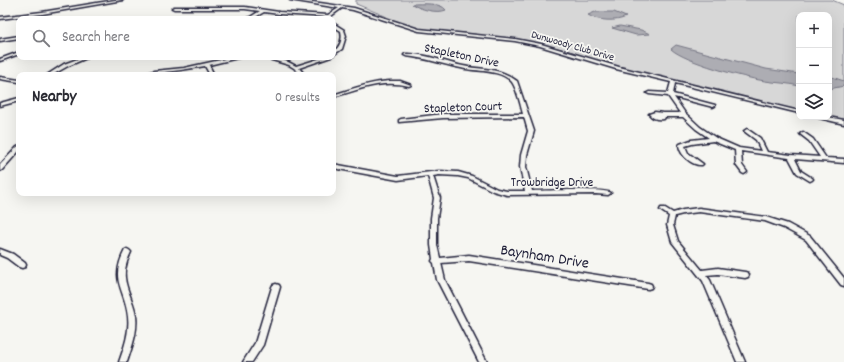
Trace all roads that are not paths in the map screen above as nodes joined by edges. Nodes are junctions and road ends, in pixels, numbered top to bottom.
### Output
1 (121, 0) edge
2 (292, 0) edge
3 (342, 7) junction
4 (174, 8) dead end
5 (264, 11) junction
6 (16, 16) edge
7 (17, 16) edge
8 (255, 16) edge
9 (310, 16) edge
10 (331, 16) edge
11 (0, 18) edge
12 (336, 26) edge
13 (16, 37) edge
14 (0, 40) edge
15 (336, 52) edge
16 (16, 54) edge
17 (406, 55) dead end
18 (0, 60) edge
19 (80, 60) edge
20 (225, 60) edge
21 (279, 60) edge
22 (319, 60) edge
23 (206, 64) junction
24 (297, 67) junction
25 (54, 72) edge
26 (159, 72) edge
27 (210, 72) edge
28 (301, 72) edge
29 (0, 78) edge
30 (16, 81) edge
31 (673, 82) junction
32 (409, 85) dead end
33 (649, 93) dead end
34 (336, 95) edge
35 (670, 95) junction
36 (16, 100) edge
37 (0, 105) edge
38 (713, 106) dead end
39 (796, 111) edge
40 (526, 115) junction
41 (662, 115) dead end
42 (684, 115) junction
43 (832, 119) edge
44 (400, 121) dead end
45 (844, 122) edge
46 (747, 131) dead end
47 (803, 134) dead end
48 (714, 139) junction
49 (738, 148) junction
50 (16, 151) edge
51 (764, 152) junction
52 (791, 157) junction
53 (824, 159) junction
54 (844, 161) edge
55 (700, 164) dead end
56 (336, 167) edge
57 (0, 169) edge
58 (744, 172) dead end
59 (430, 174) junction
60 (810, 179) dead end
61 (529, 193) junction
62 (608, 193) dead end
63 (663, 210) dead end
64 (672, 215) junction
65 (0, 252) edge
66 (127, 252) dead end
67 (436, 260) junction
68 (22, 266) dead end
69 (700, 273) junction
70 (745, 275) dead end
71 (844, 283) edge
72 (648, 286) dead end
73 (276, 287) dead end
74 (123, 362) edge
75 (247, 362) edge
76 (483, 362) edge
77 (741, 362) edge

1 - 7 street
2 - 3 street, Dunwoody Club Drive
3 - 10 street
3 - 31 street, Dunwoody Club Drive
4 - 5 street
5 - 8 street
5 - 9 street
6 - 11 street
12 - 15 street
13 - 14 street
16 - 18 street
17 - 40 street, Stapleton Drive
19 - 25 street
20 - 23 street
21 - 24 street
22 - 24 street
23 - 26 street
23 - 27 street
24 - 28 street
29 - 30 street
31 - 35 street
31 - 39 street, Dunwoody Club Drive
32 - 34 street
33 - 35 street
35 - 38 street
35 - 42 street
36 - 37 street
40 - 44 street, Stapleton Court
40 - 61 street, Stapleton Drive
41 - 42 street
42 - 48 street
43 - 45 street
46 - 51 street
47 - 53 street
48 - 49 street
48 - 55 street
49 - 51 street
49 - 58 street
50 - 57 street
51 - 52 street
52 - 53 street
52 - 60 street
53 - 54 street
56 - 59 street, Trowbridge Drive
59 - 61 street, Trowbridge Drive
59 - 67 street
61 - 62 street, Trowbridge Drive
63 - 64 street
64 - 69 street
64 - 71 street
65 - 68 street
66 - 74 street
67 - 72 street, Baynham Drive
67 - 76 street
69 - 70 street
69 - 77 street
73 - 75 street

